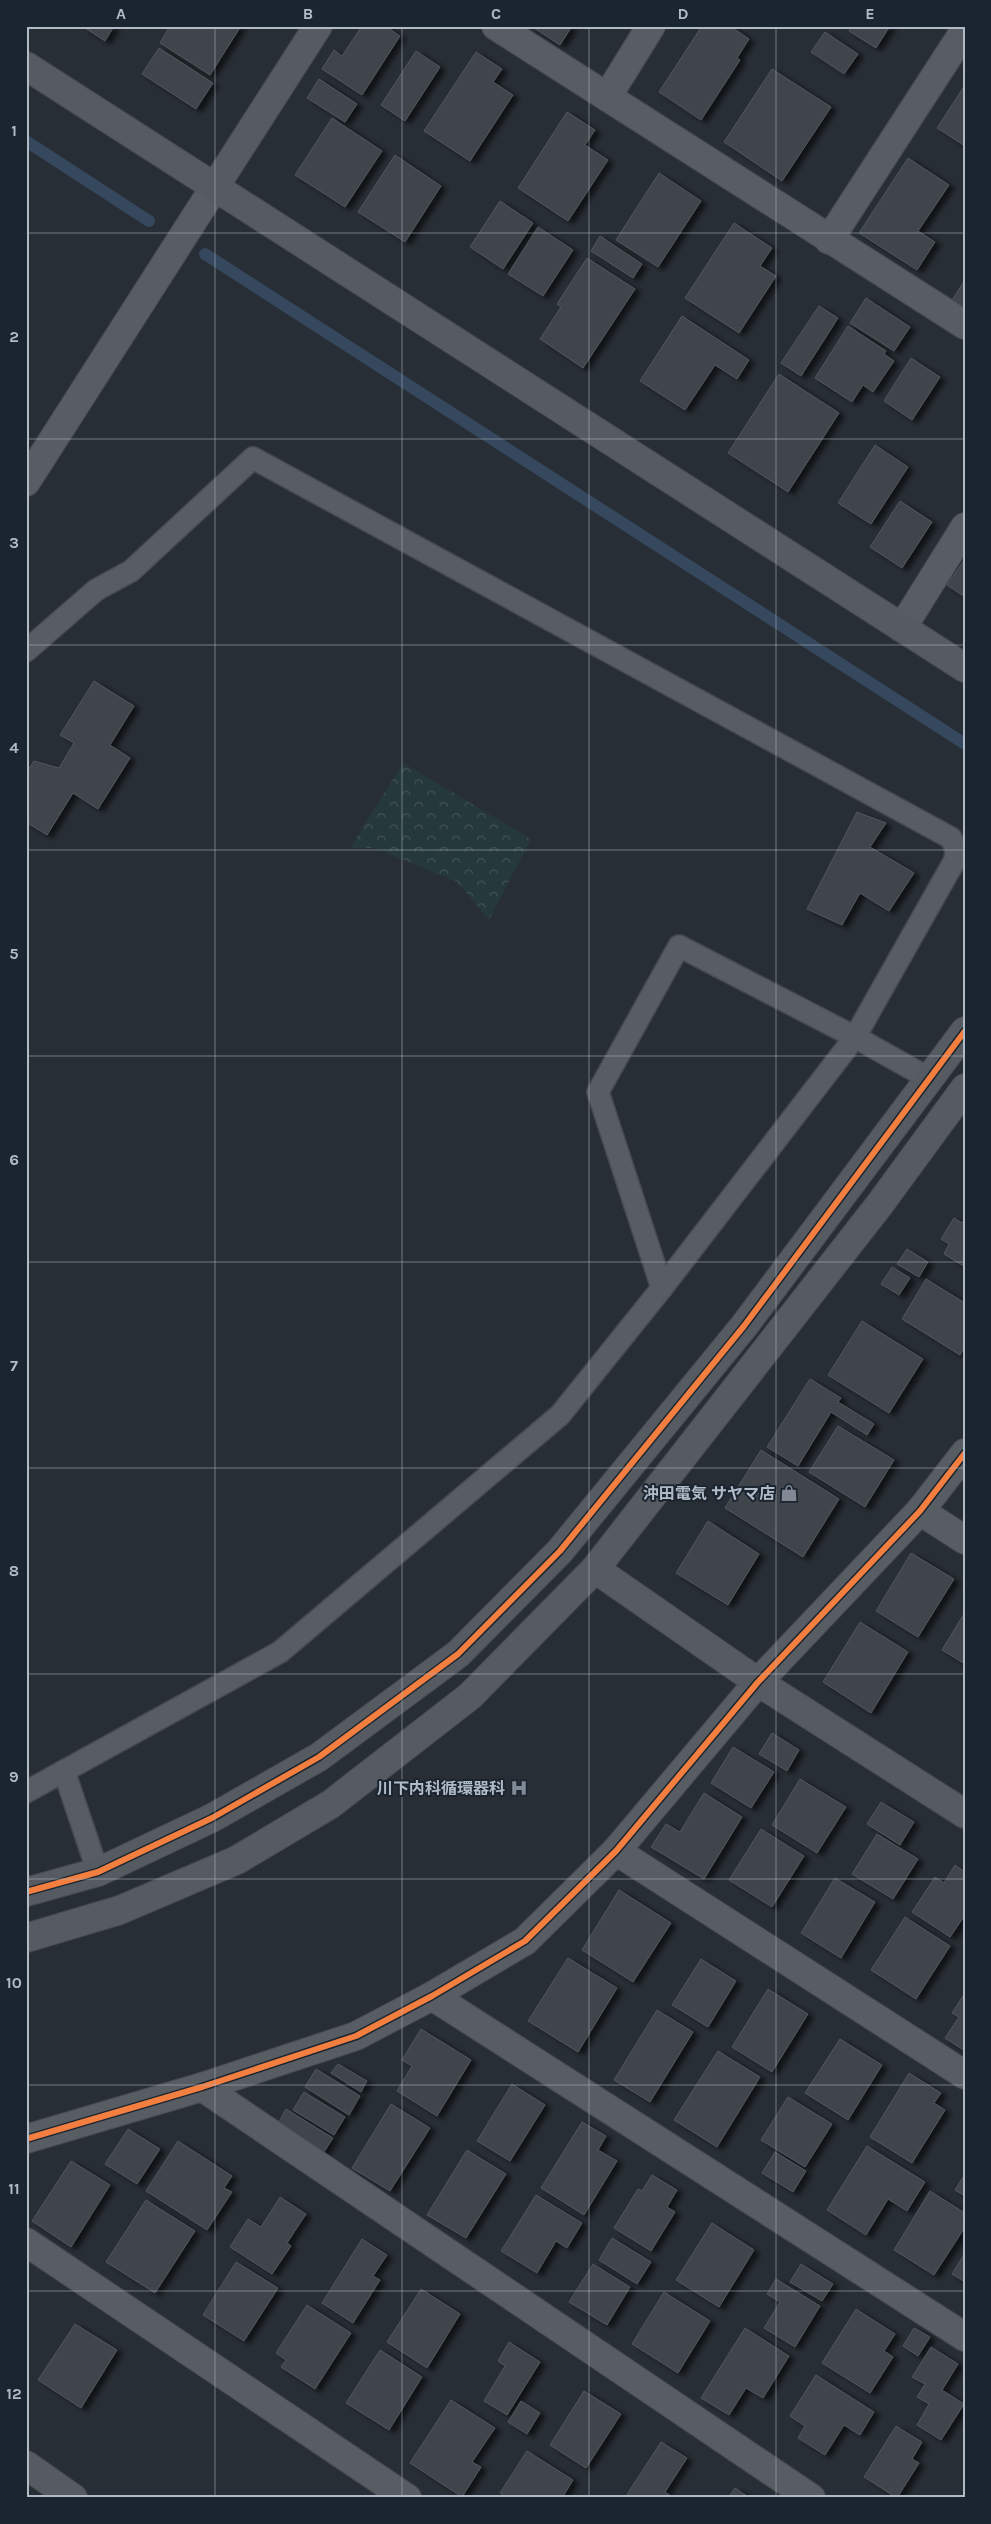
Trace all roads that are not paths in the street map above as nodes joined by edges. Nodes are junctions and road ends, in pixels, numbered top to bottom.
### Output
1 (318, 26) edge
2 (496, 26) edge
3 (650, 26) edge
4 (965, 30) edge
5 (26, 66) edge
6 (607, 97) junction
7 (214, 188) junction
8 (829, 240) junction
9 (965, 325) edge
10 (26, 482) edge
11 (965, 527) edge
12 (902, 628) junction
13 (26, 651) edge
14 (965, 668) edge
15 (965, 1031) edge
16 (855, 1037) junction
17 (930, 1079) junction
18 (965, 1088) edge
19 (662, 1288) junction
20 (965, 1453) edge
21 (920, 1511) junction
22 (965, 1540) edge
23 (595, 1569) junction
24 (758, 1682) junction
25 (64, 1771) junction
26 (26, 1792) edge
27 (965, 1814) edge
28 (616, 1850) junction
29 (98, 1872) junction
30 (26, 1892) edge
31 (26, 1938) edge
32 (432, 1996) junction
33 (965, 2075) edge
34 (202, 2087) junction
35 (26, 2138) edge
36 (26, 2242) edge
37 (965, 2337) edge
38 (26, 2465) edge
39 (74, 2498) edge
40 (407, 2498) edge
41 (811, 2498) edge

1 - 7 street
2 - 6 street
3 - 6 street
4 - 8 street
5 - 7 street
6 - 8 street
7 - 10 street
7 - 12 street
8 - 9 street
11 - 12 street
12 - 14 street
13 - 16 lane
15 - 17 street
16 - 17 lane
16 - 19 lane
16 - 19 lane
17 - 29 street
18 - 23 street
19 - 25 lane
20 - 21 street
21 - 22 street
21 - 24 street
23 - 24 street
23 - 31 street
24 - 27 street
24 - 28 street
25 - 26 lane
25 - 29 lane
28 - 32 street
28 - 33 street
29 - 30 street
32 - 34 street
32 - 37 street
34 - 35 street
34 - 41 street
36 - 40 street
38 - 39 street

